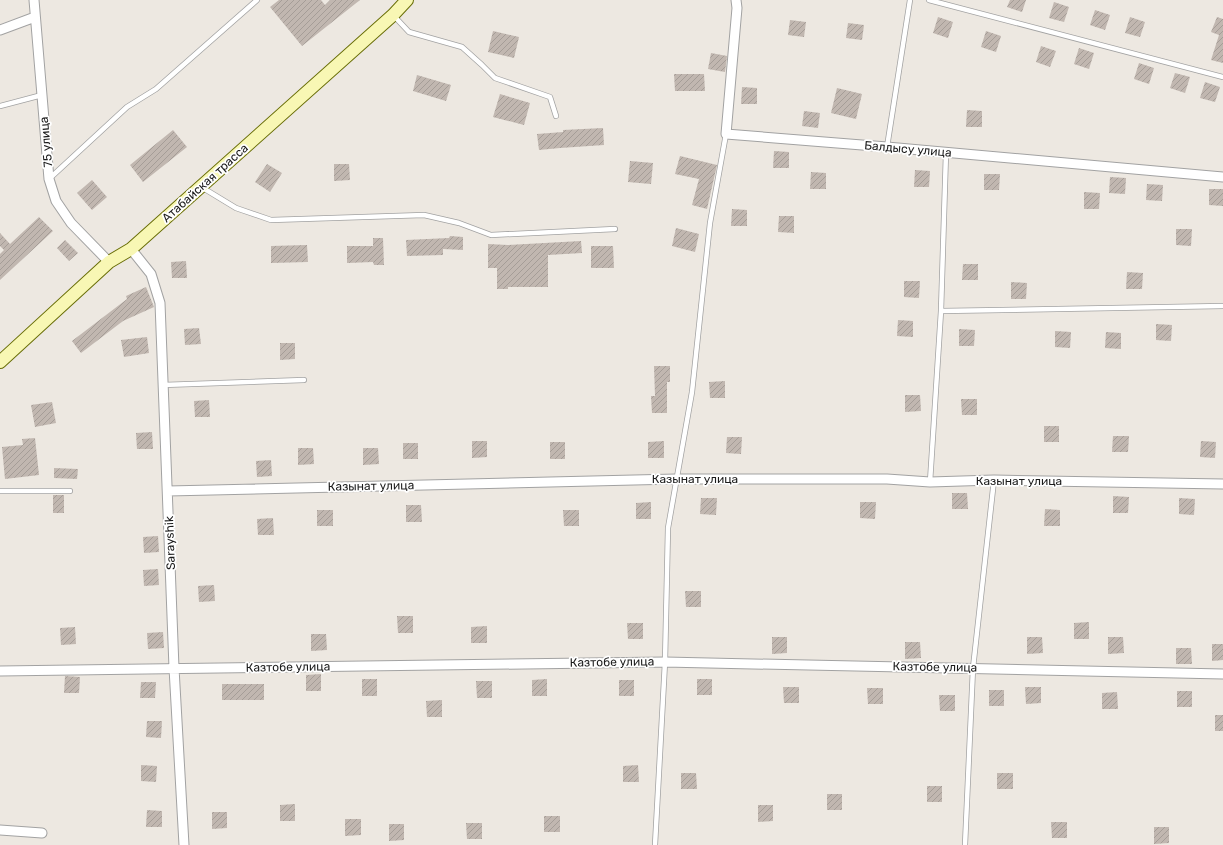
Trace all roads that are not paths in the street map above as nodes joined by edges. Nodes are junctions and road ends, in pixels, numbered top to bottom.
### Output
1 (34, 0) edge
2 (257, 0) edge
3 (407, 0) edge
4 (736, 0) edge
5 (910, 0) edge
6 (929, 0) edge
7 (393, 15) junction
8 (35, 17) junction
9 (0, 30) edge
10 (1223, 77) edge
11 (42, 95) junction
12 (0, 106) edge
13 (556, 116) dead end
14 (726, 134) junction
15 (887, 147) junction
16 (946, 153) junction
17 (1222, 174) edge
18 (49, 179) junction
19 (201, 187) junction
20 (615, 229) dead end
21 (131, 249) junction
22 (109, 262) junction
23 (1223, 306) edge
24 (941, 311) junction
25 (0, 362) edge
26 (304, 380) dead end
27 (163, 385) junction
28 (676, 479) junction
29 (994, 480) junction
30 (930, 482) junction
31 (1223, 484) edge
32 (0, 491) edge
33 (70, 491) dead end
34 (168, 491) junction
35 (665, 662) junction
36 (174, 668) junction
37 (973, 668) junction
38 (0, 671) edge
39 (1223, 674) edge
40 (0, 830) edge
41 (42, 833) dead end
42 (184, 845) edge
43 (654, 845) edge
44 (965, 845) edge

1 - 8 street, 75 улица
2 - 18 lane
3 - 7 main road, Атабайская трасса
4 - 14 street
5 - 15 lane
6 - 10 lane
7 - 13 lane
7 - 19 main road, Атабайская трасса
8 - 9 street
8 - 11 street, 75 улица
11 - 12 lane
11 - 18 street, 75 улица
14 - 15 street, Балдысу улица
14 - 28 lane
15 - 16 street, Балдысу улица
16 - 17 street, Балдысу улица
16 - 24 lane
18 - 22 street, 75 улица
19 - 20 lane
19 - 21 main road, Атабайская трасса
21 - 22 main road, Атабайская трасса
21 - 27 street, Sarayshik
22 - 25 main road, Атабайская трасса
23 - 24 lane
24 - 30 lane
26 - 27 lane
27 - 34 street, Sarayshik
28 - 30 street, Казынат улица
28 - 34 street, Казынат улица
28 - 35 lane
29 - 30 street, Казынат улица
29 - 31 street, Казынат улица
29 - 37 lane
32 - 33 lane
34 - 36 street, Sarayshik
35 - 36 street, Казтобе улица
35 - 37 street, Казтобе улица
35 - 43 lane
36 - 38 street, Казтобе улица
36 - 42 street, Sarayshik
37 - 39 street, Казтобе улица
37 - 44 lane
40 - 41 street

